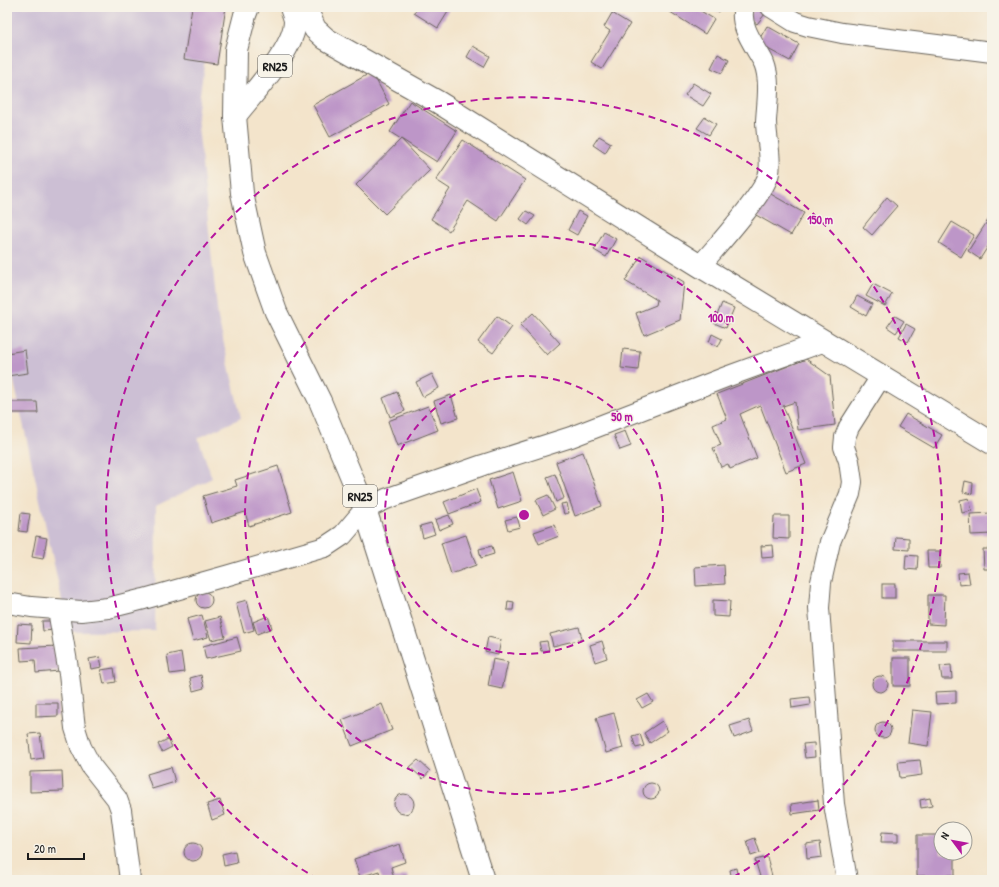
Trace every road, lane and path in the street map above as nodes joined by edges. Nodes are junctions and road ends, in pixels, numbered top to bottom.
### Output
1 (248, 7) edge
2 (291, 7) edge
3 (302, 7) edge
4 (744, 7) edge
5 (770, 7) edge
6 (992, 52) edge
7 (235, 116) junction
8 (700, 266) junction
9 (825, 341) junction
10 (882, 375) junction
11 (992, 443) edge
12 (365, 509) junction
13 (7, 602) edge
14 (58, 610) junction
15 (130, 880) edge
16 (483, 880) edge
17 (847, 880) edge

1 - 7 main road, RN25
2 - 7 main road, RN25
3 - 8 main road
4 - 8 street
5 - 6 street
7 - 12 main road, RN25
8 - 9 main road
9 - 10 main road
9 - 12 street
10 - 11 main road
10 - 17 street
12 - 14 street
12 - 16 main road, RN25
13 - 14 street
14 - 15 street

